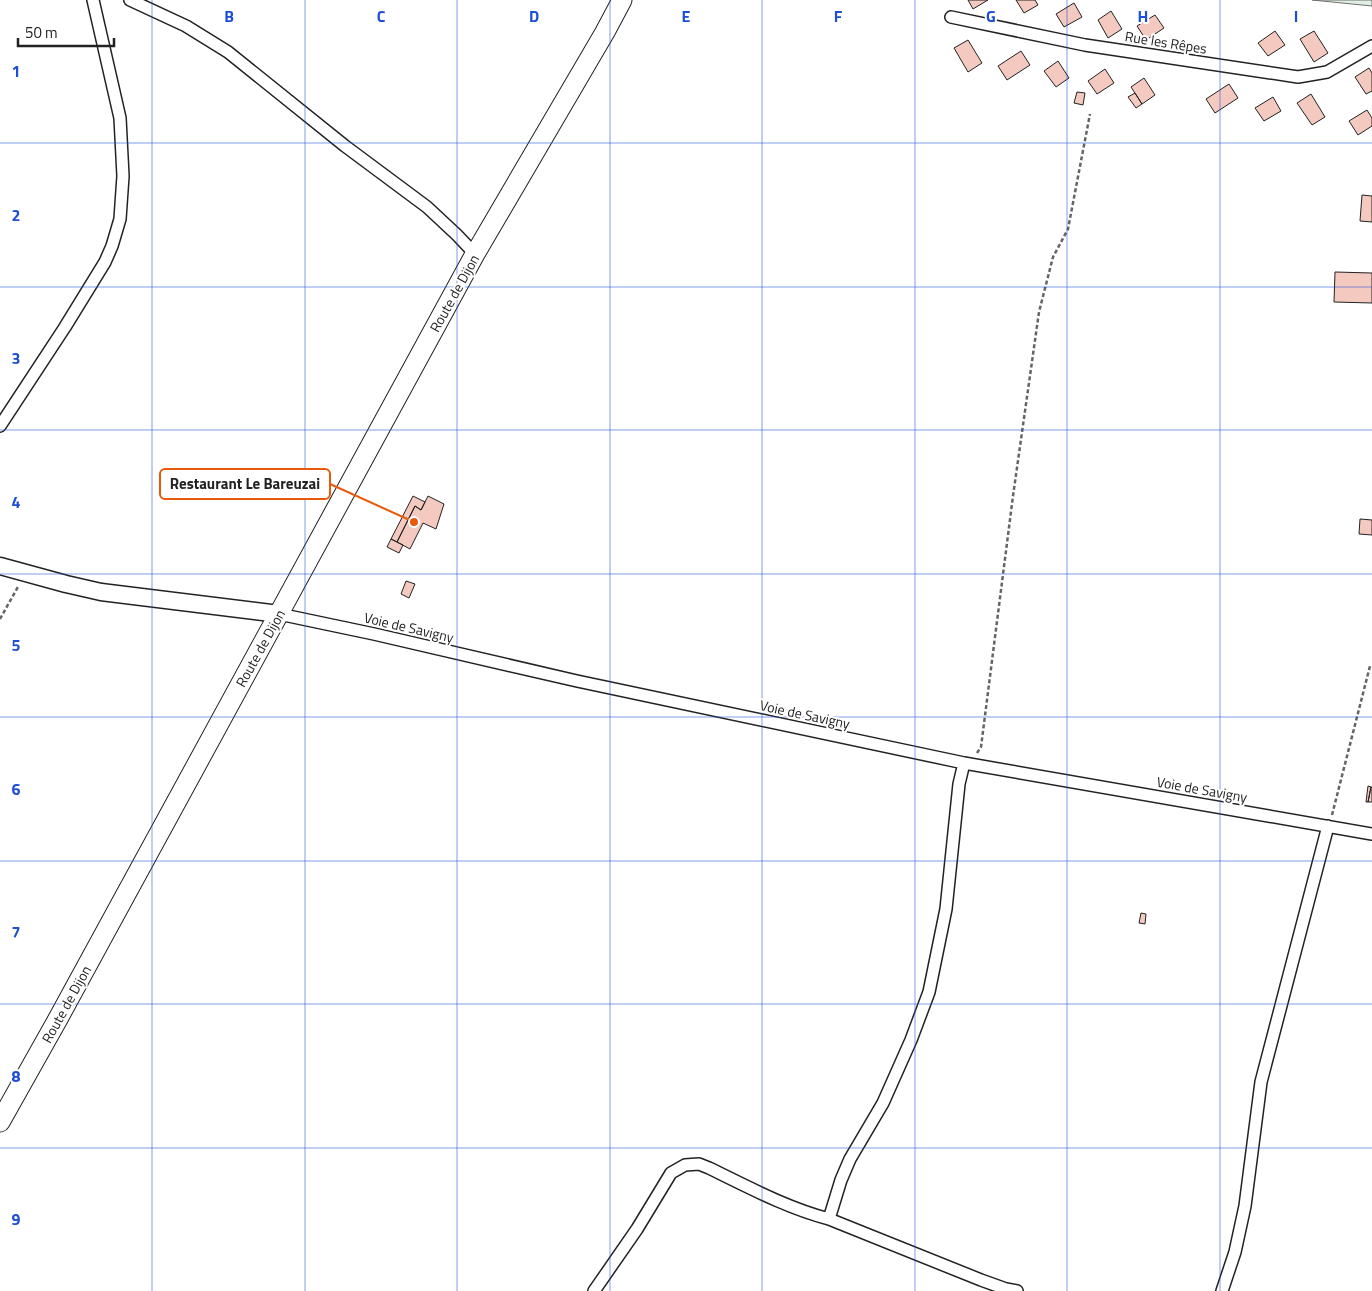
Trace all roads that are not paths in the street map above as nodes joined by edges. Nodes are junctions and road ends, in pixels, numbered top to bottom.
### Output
1 (93, 0) edge
2 (130, 0) edge
3 (622, 0) edge
4 (951, 17) dead end
5 (1372, 46) edge
6 (475, 254) junction
7 (0, 426) edge
8 (0, 566) edge
9 (279, 614) junction
10 (964, 763) junction
11 (1328, 826) junction
12 (1372, 834) edge
13 (0, 1122) edge
14 (829, 1219) junction
15 (594, 1291) edge
16 (1017, 1291) edge
17 (1222, 1291) edge

1 - 7 street
2 - 6 street
3 - 6 main road, Route de Dijon
4 - 5 street, Rue les Rêpes
6 - 9 main road, Route de Dijon
8 - 9 street
9 - 10 street, Voie de Savigny
9 - 13 main road, Route de Dijon
10 - 11 street, Voie de Savigny
10 - 14 street
11 - 12 street, Voie de Savigny
11 - 17 street
14 - 15 street
14 - 16 street

